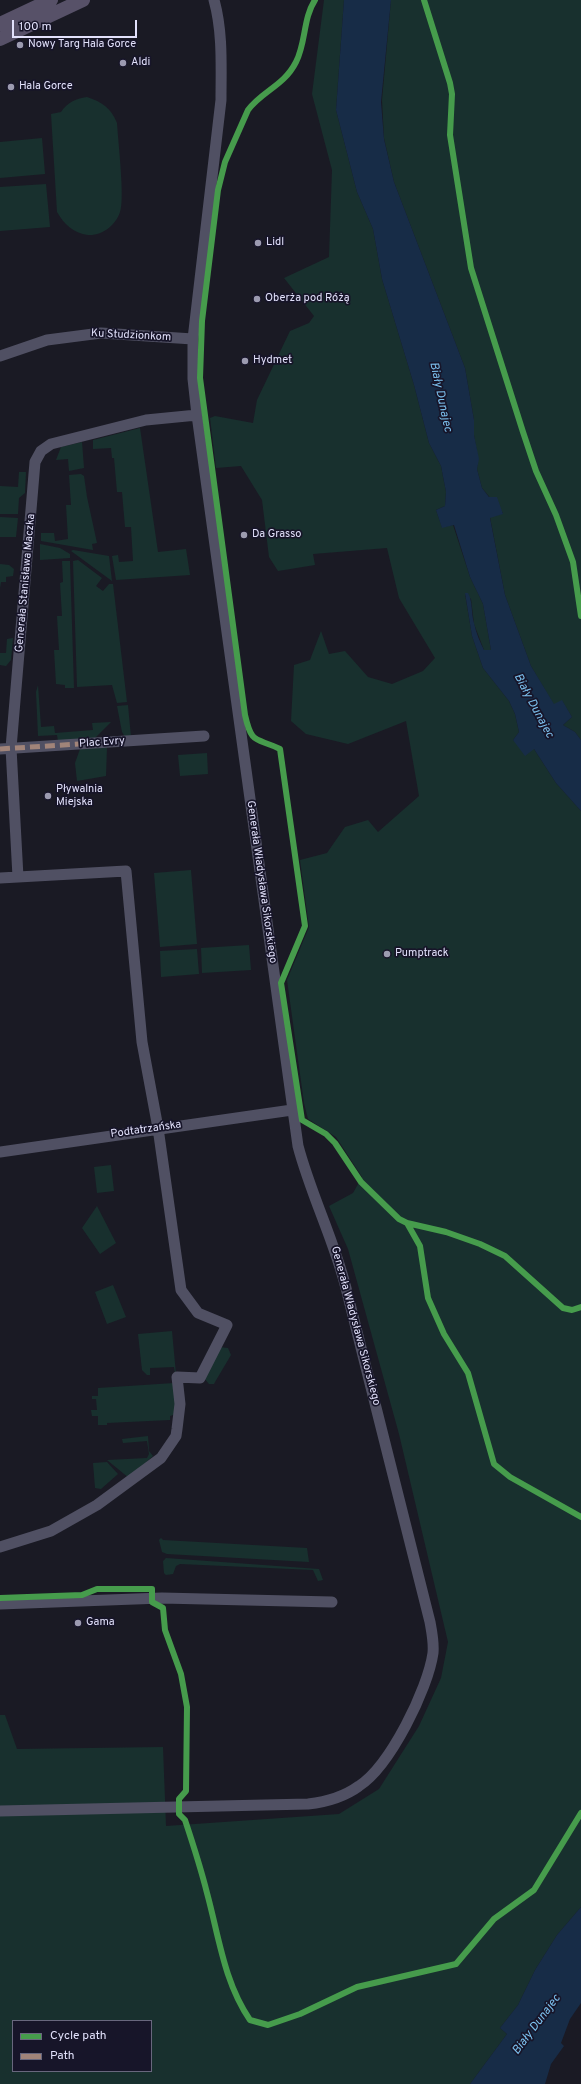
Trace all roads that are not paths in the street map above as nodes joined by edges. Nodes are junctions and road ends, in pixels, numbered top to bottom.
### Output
1 (51, 0) edge
2 (83, 0) edge
3 (209, 0) edge
4 (216, 3) edge
5 (0, 24) edge
6 (0, 39) edge
7 (193, 339) junction
8 (0, 356) edge
9 (197, 415) junction
10 (204, 736) dead end
11 (11, 748) junction
12 (0, 749) edge
13 (18, 877) junction
14 (0, 878) edge
15 (292, 1110) junction
16 (158, 1128) junction
17 (0, 1152) edge
18 (0, 1547) edge
19 (332, 1602) dead end
20 (0, 1604) edge
21 (0, 1811) edge

1 - 5 main road
2 - 6 main road
3 - 4 street
4 - 7 street, Generała Władysława Sikorskiego
7 - 8 street, Ku Studzionkom
7 - 9 street, Generała Władysława Sikorskiego
9 - 11 street, Generała Stanisława Maczka
9 - 15 street, Generała Władysława Sikorskiego
10 - 11 street, Plac Evry
11 - 12 street, Plac Evry
11 - 13 street, Generała Stanisława Maczka
13 - 14 street
13 - 16 street
15 - 16 street, Podtatrzańska
15 - 21 street, Generała Władysława Sikorskiego
16 - 17 street, Podtatrzańska
16 - 18 street
19 - 20 street

